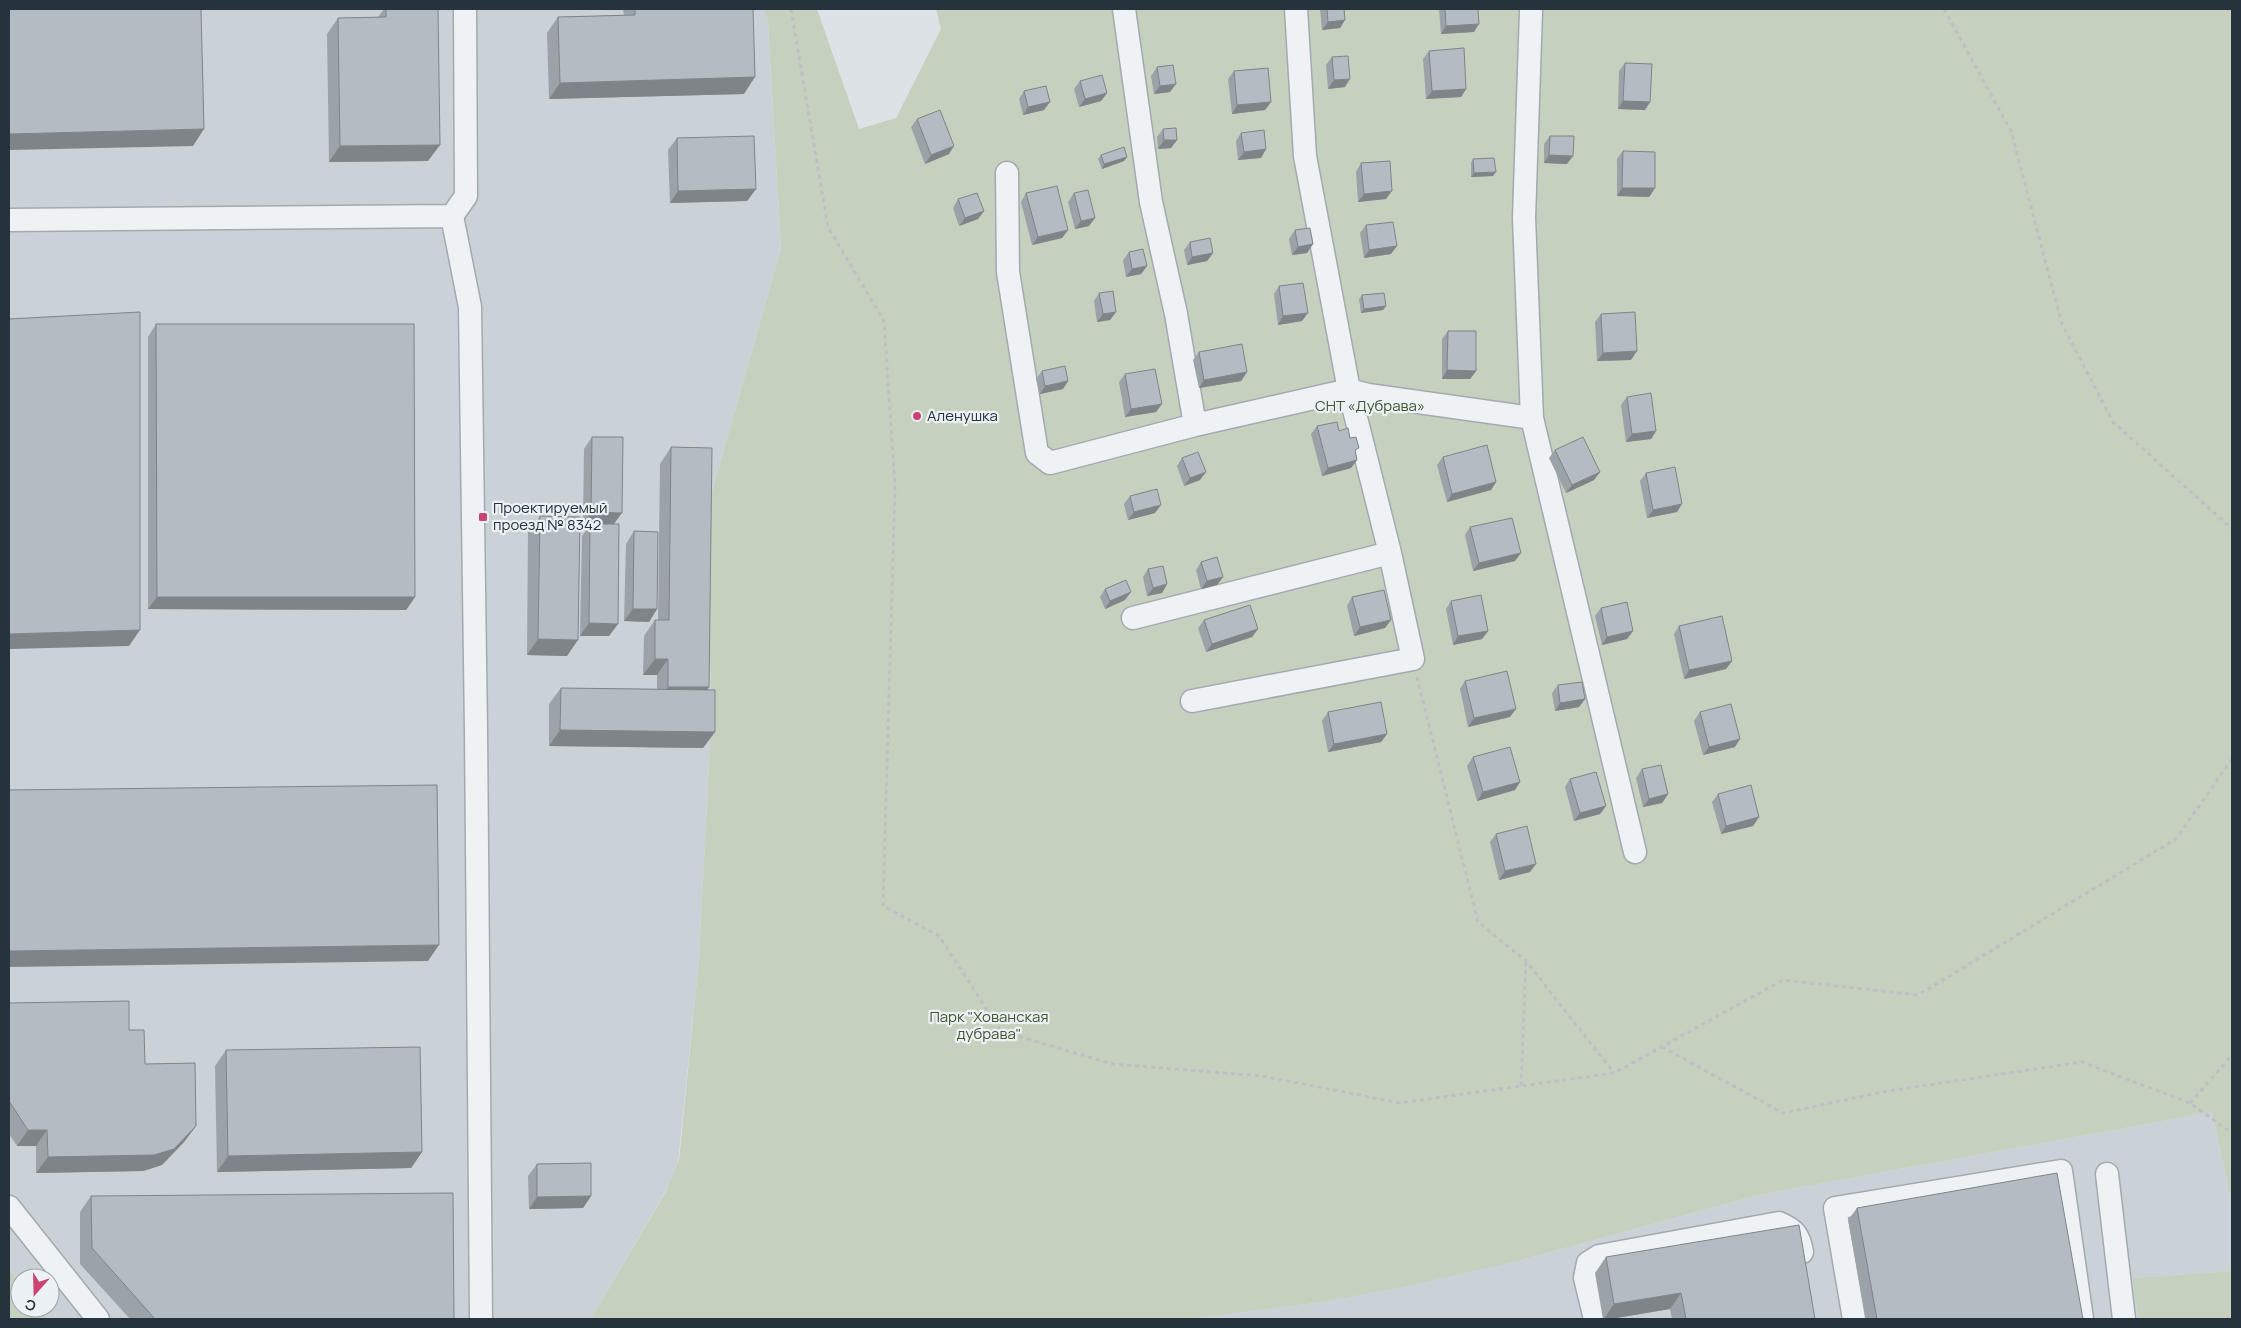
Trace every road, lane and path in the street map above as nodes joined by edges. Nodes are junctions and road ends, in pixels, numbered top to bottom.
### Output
1 (465, 9) edge
2 (791, 9) edge
3 (1124, 9) edge
4 (1296, 9) edge
5 (1944, 9) edge
6 (1531, 11) dead end
7 (1007, 173) dead end
8 (452, 216) junction
9 (9, 220) edge
10 (1349, 390) junction
11 (1532, 418) junction
12 (1196, 426) junction
13 (2232, 529) edge
14 (1390, 553) junction
15 (1133, 618) dead end
16 (1413, 659) junction
17 (1192, 701) dead end
18 (2232, 759) edge
19 (1635, 852) dead end
20 (1526, 961) junction
21 (1662, 1047) junction
22 (2232, 1055) edge
23 (1614, 1073) junction
24 (1521, 1086) junction
25 (2190, 1103) junction
26 (2232, 1132) edge
27 (2107, 1174) dead end
28 (9, 1207) edge
29 (1806, 1274) edge
30 (98, 1319) edge
31 (481, 1319) edge
32 (1595, 1319) edge
33 (1854, 1319) edge
34 (2082, 1319) edge
35 (2124, 1319) edge

1 - 8 street
2 - 24 path
3 - 12 street
4 - 10 street
5 - 13 path
6 - 11 street
7 - 12 street
8 - 9 street
8 - 31 street
10 - 11 street
10 - 12 street
10 - 14 street
11 - 19 street
14 - 15 street
14 - 16 street
16 - 17 street
16 - 20 path
18 - 21 path
20 - 23 path
20 - 24 path
21 - 23 path
21 - 25 path
22 - 25 path
23 - 24 path
25 - 26 path
27 - 35 street
28 - 30 street
29 - 32 street
33 - 34 street

